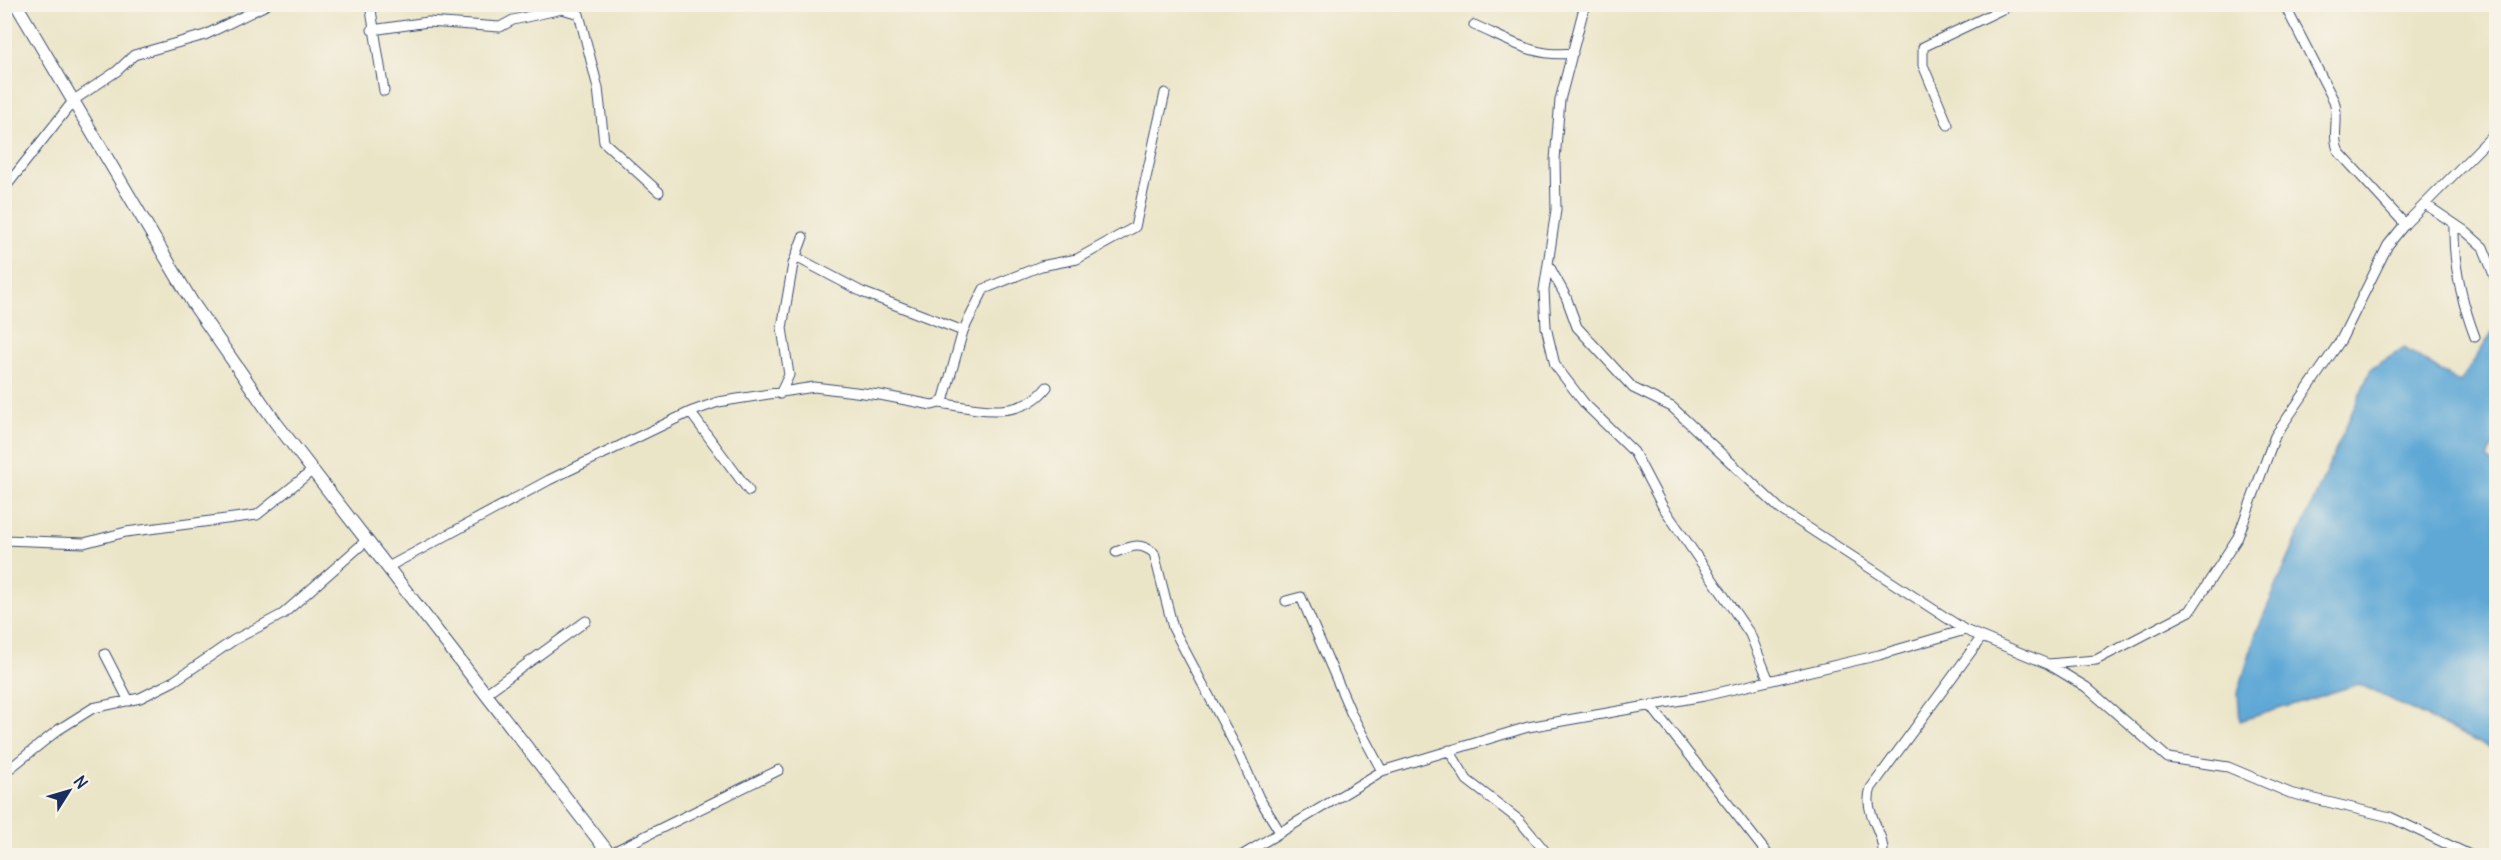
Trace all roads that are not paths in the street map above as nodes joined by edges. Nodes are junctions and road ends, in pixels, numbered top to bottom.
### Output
1 (16, 4) edge
2 (268, 4) edge
3 (370, 4) edge
4 (1586, 4) edge
5 (2013, 4) edge
6 (2284, 4) edge
7 (1474, 25) dead end
8 (372, 30) junction
9 (1573, 53) junction
10 (384, 91) dead end
11 (1166, 93) dead end
12 (74, 100) junction
13 (1948, 125) dead end
14 (2496, 132) edge
15 (4, 189) edge
16 (659, 192) dead end
17 (2425, 204) junction
18 (2405, 224) junction
19 (2454, 225) junction
20 (803, 237) dead end
21 (796, 257) junction
22 (1548, 264) junction
23 (2496, 279) edge
24 (963, 331) junction
25 (2475, 337) dead end
26 (1047, 387) dead end
27 (780, 394) junction
28 (940, 403) junction
29 (690, 412) junction
30 (313, 470) junction
31 (749, 492) dead end
32 (4, 540) edge
33 (367, 540) junction
34 (1116, 552) dead end
35 (388, 567) junction
36 (1286, 601) dead end
37 (586, 621) dead end
38 (1965, 630) junction
39 (1981, 638) junction
40 (105, 654) dead end
41 (2048, 664) junction
42 (1769, 681) junction
43 (486, 694) junction
44 (129, 701) junction
45 (1651, 706) junction
46 (1449, 750) junction
47 (779, 770) dead end
48 (1383, 771) junction
49 (4, 773) edge
50 (1280, 832) junction
51 (610, 855) edge
52 (1241, 855) edge
53 (1549, 855) edge
54 (1769, 855) edge
55 (1883, 855) edge
56 (2472, 855) edge

1 - 12 main road
2 - 12 street
3 - 8 street
4 - 9 street
5 - 13 street
6 - 18 street
7 - 9 street
8 - 10 street
8 - 16 street
9 - 22 street
11 - 24 street
12 - 15 street
12 - 30 main road
14 - 17 street
17 - 18 street
17 - 19 street
18 - 41 street
19 - 23 street
19 - 25 street
20 - 21 street
21 - 24 street
21 - 27 street
22 - 38 street
22 - 42 street
24 - 28 street
26 - 28 street
27 - 28 street
27 - 29 street
29 - 31 street
29 - 35 street
30 - 32 street
30 - 33 main road
33 - 35 main road
33 - 44 street
34 - 50 street
35 - 43 main road
36 - 48 street
37 - 43 street
38 - 39 street
38 - 42 street
39 - 41 street
39 - 55 street
40 - 44 street
41 - 56 street
42 - 45 street
43 - 51 main road
44 - 49 street
45 - 46 street
45 - 54 street
46 - 48 street
46 - 53 street
47 - 51 street
48 - 50 street
50 - 52 street

